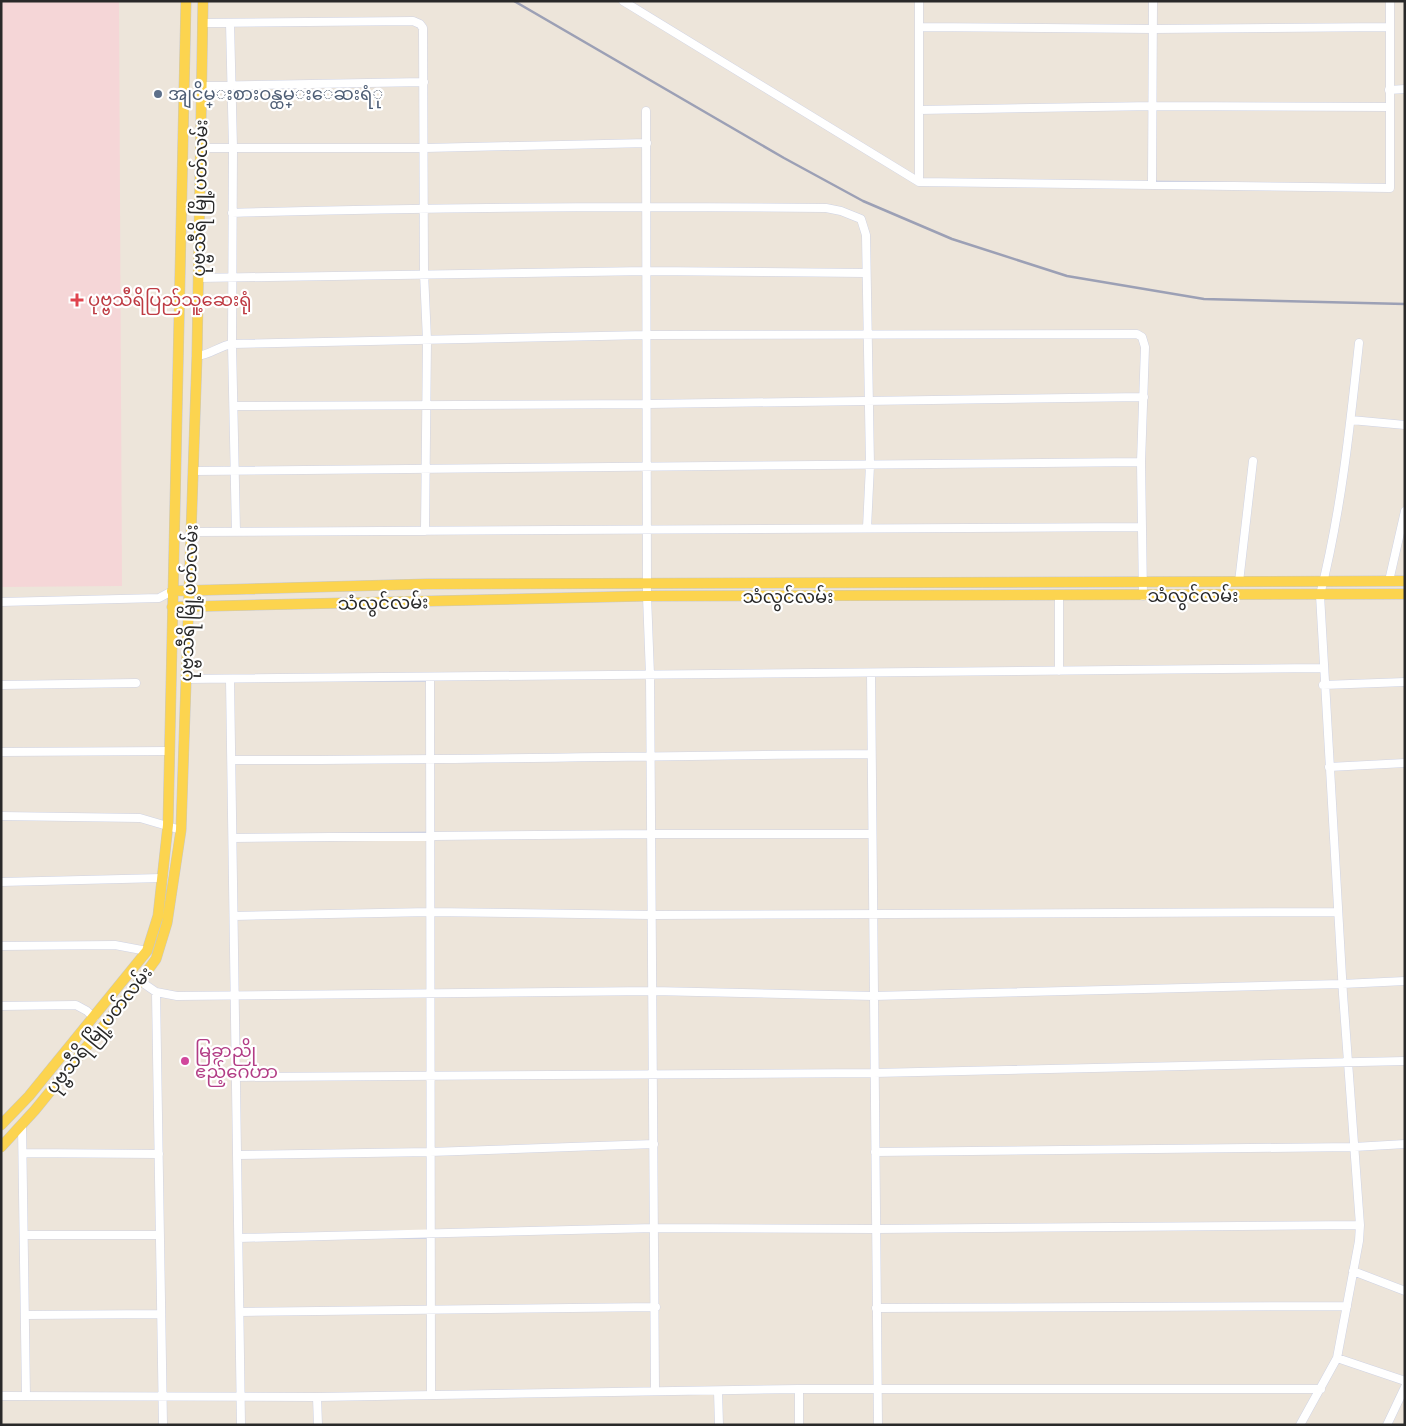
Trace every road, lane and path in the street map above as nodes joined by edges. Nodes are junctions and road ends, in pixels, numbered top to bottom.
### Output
1 (186, 1) edge
2 (202, 1) edge
3 (623, 1) edge
4 (919, 1) edge
5 (1152, 1) edge
6 (1390, 1) edge
7 (202, 23) junction
8 (230, 23) junction
9 (919, 27) junction
10 (1390, 27) junction
11 (1153, 29) junction
12 (424, 82) junction
13 (231, 85) junction
14 (201, 86) junction
15 (1389, 90) junction
16 (1405, 90) edge
17 (1154, 106) junction
18 (1389, 107) junction
19 (919, 110) junction
20 (646, 111) dead end
21 (646, 143) junction
22 (200, 148) junction
23 (232, 148) junction
24 (425, 148) junction
25 (919, 182) junction
26 (1152, 183) junction
27 (647, 206) junction
28 (425, 208) junction
29 (232, 213) junction
30 (647, 271) junction
31 (424, 273) junction
32 (866, 273) junction
33 (232, 277) junction
34 (199, 278) junction
35 (868, 334) junction
36 (647, 335) junction
37 (427, 340) junction
38 (1358, 343) dead end
39 (232, 344) junction
40 (197, 356) junction
41 (1144, 397) junction
42 (868, 401) junction
43 (648, 404) junction
44 (427, 405) junction
45 (234, 406) junction
46 (1351, 420) junction
47 (1405, 425) edge
48 (1141, 462) junction
49 (1253, 462) dead end
50 (870, 465) junction
51 (648, 467) junction
52 (427, 469) junction
53 (193, 471) junction
54 (235, 471) junction
55 (1405, 511) edge
56 (1142, 527) junction
57 (867, 528) junction
58 (648, 530) junction
59 (425, 531) junction
60 (191, 532) junction
61 (236, 532) junction
62 (1389, 581) junction
63 (1405, 581) edge
64 (648, 582) junction
65 (1142, 582) junction
66 (1239, 582) junction
67 (1323, 582) junction
68 (172, 591) junction
69 (190, 591) junction
70 (1405, 594) edge
71 (1059, 595) junction
72 (1320, 595) junction
73 (647, 596) junction
74 (1142, 596) junction
75 (160, 598) junction
76 (1, 602) edge
77 (172, 607) junction
78 (189, 608) junction
79 (1322, 668) junction
80 (1059, 671) junction
81 (870, 673) junction
82 (650, 675) junction
83 (430, 677) junction
84 (186, 679) junction
85 (230, 679) junction
86 (1405, 682) edge
87 (136, 683) dead end
88 (1, 685) edge
89 (1324, 685) junction
90 (1, 752) edge
91 (170, 752) junction
92 (871, 754) junction
93 (651, 756) junction
94 (232, 760) junction
95 (430, 761) junction
96 (1405, 763) edge
97 (1328, 767) junction
98 (1, 816) edge
99 (168, 825) junction
100 (181, 830) junction
101 (652, 834) junction
102 (872, 834) junction
103 (430, 836) junction
104 (232, 838) junction
105 (162, 878) junction
106 (1, 882) edge
107 (430, 912) junction
108 (1338, 912) junction
109 (873, 914) junction
110 (652, 915) junction
111 (234, 916) junction
112 (1, 946) edge
113 (147, 951) junction
114 (140, 981) junction
115 (1405, 981) edge
116 (1342, 984) junction
117 (653, 991) junction
118 (156, 992) junction
119 (430, 992) junction
120 (235, 996) junction
121 (874, 996) junction
122 (1, 1006) edge
123 (94, 1018) junction
124 (1405, 1061) edge
125 (1348, 1063) junction
126 (874, 1073) junction
127 (430, 1076) junction
128 (654, 1076) junction
129 (236, 1078) junction
130 (24, 1101) junction
131 (35, 1110) junction
132 (1, 1125) edge
133 (22, 1125) junction
134 (654, 1144) junction
135 (1405, 1144) edge
136 (1, 1146) edge
137 (1354, 1147) junction
138 (430, 1152) junction
139 (875, 1152) junction
140 (23, 1153) junction
141 (159, 1154) junction
142 (237, 1155) junction
143 (1360, 1226) junction
144 (655, 1228) junction
145 (876, 1229) junction
146 (430, 1234) junction
147 (24, 1235) junction
148 (160, 1235) junction
149 (238, 1238) junction
150 (1353, 1271) junction
151 (1405, 1291) edge
152 (1347, 1306) junction
153 (656, 1307) junction
154 (876, 1308) junction
155 (430, 1311) junction
156 (240, 1312) junction
157 (161, 1314) junction
158 (25, 1315) junction
159 (1337, 1358) junction
160 (1405, 1381) edge
161 (1405, 1387) edge
162 (799, 1389) junction
163 (1321, 1389) junction
164 (877, 1390) junction
165 (655, 1391) junction
166 (718, 1391) junction
167 (431, 1394) junction
168 (1, 1396) edge
169 (26, 1396) junction
170 (162, 1397) junction
171 (241, 1397) junction
172 (317, 1397) junction
173 (162, 1425) edge
174 (241, 1425) edge
175 (318, 1425) edge
176 (718, 1425) edge
177 (799, 1425) edge
178 (878, 1425) edge
179 (1300, 1425) edge
180 (1387, 1425) edge

1 - 68 main road, ပုဗ္ဗသီရိ မြို့ပတ်လမ်း
2 - 7 main road, ပုဗ္ဗသီရိ မြို့ပတ်လမ်း
3 - 25 street
4 - 9 street
5 - 11 street
6 - 10 street
7 - 8 street
7 - 14 main road, ပုဗ္ဗသီရိ မြို့ပတ်လမ်း
8 - 12 street
8 - 13 street
9 - 11 street
9 - 19 street
10 - 11 street
10 - 15 street
11 - 17 street
12 - 13 street
12 - 24 street
13 - 14 street
13 - 23 street
14 - 22 main road, ပုဗ္ဗသီရိ မြို့ပတ်လမ်း
15 - 16 street
15 - 18 street
17 - 18 street
17 - 19 street
17 - 26 street
18 - 26 street
19 - 25 street
20 - 21 street
21 - 24 street
21 - 27 street
22 - 23 street
22 - 34 main road, ပုဗ္ဗသီရိ မြို့ပတ်လမ်း
23 - 24 street
23 - 29 street
24 - 28 street
25 - 26 street
27 - 28 street
27 - 30 street
27 - 32 street
28 - 29 street
28 - 31 street
29 - 33 street
30 - 31 street
30 - 32 street
30 - 36 street
31 - 33 street
31 - 37 street
32 - 35 street
33 - 34 street
33 - 39 street
34 - 40 main road, ပုဗ္ဗသီရိ မြို့ပတ်လမ်း
35 - 36 street
35 - 41 street
35 - 42 street
36 - 37 street
36 - 43 street
37 - 39 street
37 - 44 street
38 - 46 street
39 - 40 street
39 - 45 street
40 - 53 main road, ပုဗ္ဗသီရိ မြို့ပတ်လမ်း
41 - 42 street
41 - 48 street
42 - 43 street
42 - 50 street
43 - 44 street
43 - 51 street
44 - 45 street
44 - 52 street
45 - 54 street
46 - 47 street
46 - 67 street
48 - 50 street
48 - 56 street
49 - 66 street
50 - 51 street
50 - 57 street
51 - 52 street
51 - 58 street
52 - 54 street
52 - 59 street
53 - 54 street
53 - 60 main road, ပုဗ္ဗသီရိ မြို့ပတ်လမ်း
54 - 61 street
55 - 62 street
56 - 57 street
56 - 65 street
57 - 58 street
58 - 59 street
58 - 64 street
59 - 61 street
60 - 61 street
60 - 69 main road, ပုဗ္ဗသီရိ မြို့ပတ်လမ်း
62 - 63 main road, သံလွင်လမ်း
62 - 67 main road, သံလွင်လမ်း
64 - 65 main road, သံလွင်လမ်း
64 - 69 main road, သံလွင်လမ်း
64 - 73 street
65 - 66 main road, သံလွင်လမ်း
65 - 74 street
66 - 67 main road, သံလွင်လမ်း
67 - 72 street
68 - 69 main road, သံလွင်လမ်း
68 - 75 street
68 - 77 main road, ပုဗ္ဗသီရိ မြို့ပတ်လမ်း
69 - 78 main road, ပုဗ္ဗသီရိ မြို့ပတ်လမ်း
70 - 72 main road, သံလွင်လမ်း
71 - 73 main road, သံလွင်လမ်း
71 - 74 main road, သံလွင်လမ်း
71 - 80 street
72 - 74 main road, သံလွင်လမ်း
72 - 79 street
73 - 78 main road, သံလွင်လမ်း
73 - 82 street
75 - 76 street
75 - 77 street
77 - 78 main road, သံလွင်လမ်း
77 - 91 main road, ပုဗ္ဗသီရိ မြို့ပတ်လမ်း
78 - 84 main road, ပုဗ္ဗသီရိ မြို့ပတ်လမ်း
79 - 80 street
79 - 89 street
80 - 81 street
81 - 82 street
81 - 92 street
82 - 83 street
82 - 93 street
83 - 85 street
83 - 95 street
84 - 85 street
84 - 100 main road, ပုဗ္ဗသီရိ မြို့ပတ်လမ်း
85 - 94 street
86 - 89 street
87 - 88 street
89 - 97 street
90 - 91 street
91 - 99 main road, ပုဗ္ဗသီရိ မြို့ပတ်လမ်း
92 - 93 street
92 - 102 street
93 - 95 street
93 - 101 street
94 - 95 street
94 - 104 street
95 - 103 street
96 - 97 street
97 - 108 street
98 - 99 street
99 - 100 street
99 - 105 main road, ပုဗ္ဗသီရိ မြို့ပတ်လမ်း
100 - 114 main road, ပုဗ္ဗသီရိ မြို့ပတ်လမ်း
101 - 102 street
101 - 103 street
101 - 110 street
102 - 109 street
103 - 104 street
103 - 107 street
104 - 111 street
105 - 106 street
105 - 113 main road, ပုဗ္ဗသီရိ မြို့ပတ်လမ်း
107 - 110 street
107 - 111 street
107 - 119 street
108 - 109 street
108 - 116 street
109 - 110 street
109 - 121 street
110 - 117 street
111 - 120 street
112 - 113 street
113 - 123 main road, ပုဗ္ဗသီရိ မြို့ပတ်လမ်း
114 - 118 street
114 - 131 main road, ပုဗ္ဗသီရိ မြို့ပတ်လမ်း
115 - 116 street
116 - 121 street
116 - 125 street
117 - 119 street
117 - 121 street
117 - 128 street
118 - 120 street
118 - 141 street
119 - 120 street
119 - 127 street
120 - 129 street
121 - 126 street
122 - 123 street
123 - 130 main road, ပုဗ္ဗသီရိ မြို့ပတ်လမ်း
124 - 125 street
125 - 126 street
125 - 137 street
126 - 128 street
126 - 139 street
127 - 128 street
127 - 129 street
127 - 138 street
128 - 134 street
129 - 142 street
130 - 131 main road
130 - 132 main road, ပုဗ္ဗသီရိ မြို့ပတ်လမ်း
131 - 133 main road, ပုဗ္ဗသီရိ မြို့ပတ်လမ်း
133 - 136 main road, ပုဗ္ဗသီရိ မြို့ပတ်လမ်း
133 - 140 street
134 - 138 street
134 - 144 street
135 - 137 street
137 - 139 street
137 - 143 street
138 - 142 street
138 - 146 street
139 - 145 street
140 - 141 street
140 - 147 street
141 - 148 street
142 - 149 street
143 - 145 street
143 - 150 street
144 - 145 street
144 - 146 street
144 - 153 street
145 - 154 street
146 - 149 street
146 - 155 street
147 - 148 street
147 - 158 street
148 - 157 street
149 - 156 street
150 - 151 street
150 - 152 street
152 - 154 street
152 - 159 street
153 - 155 street
153 - 165 street
154 - 164 street
155 - 156 street
155 - 167 street
156 - 171 street
157 - 158 street
157 - 170 street
158 - 169 street
159 - 160 street
159 - 163 street
161 - 180 street
162 - 164 street
162 - 166 street
162 - 177 street
163 - 164 street
163 - 179 street
164 - 178 street
165 - 166 street
165 - 167 street
166 - 176 street
167 - 172 street
168 - 169 street
169 - 170 street
170 - 171 street
170 - 173 street
171 - 172 street
171 - 174 street
172 - 175 street

